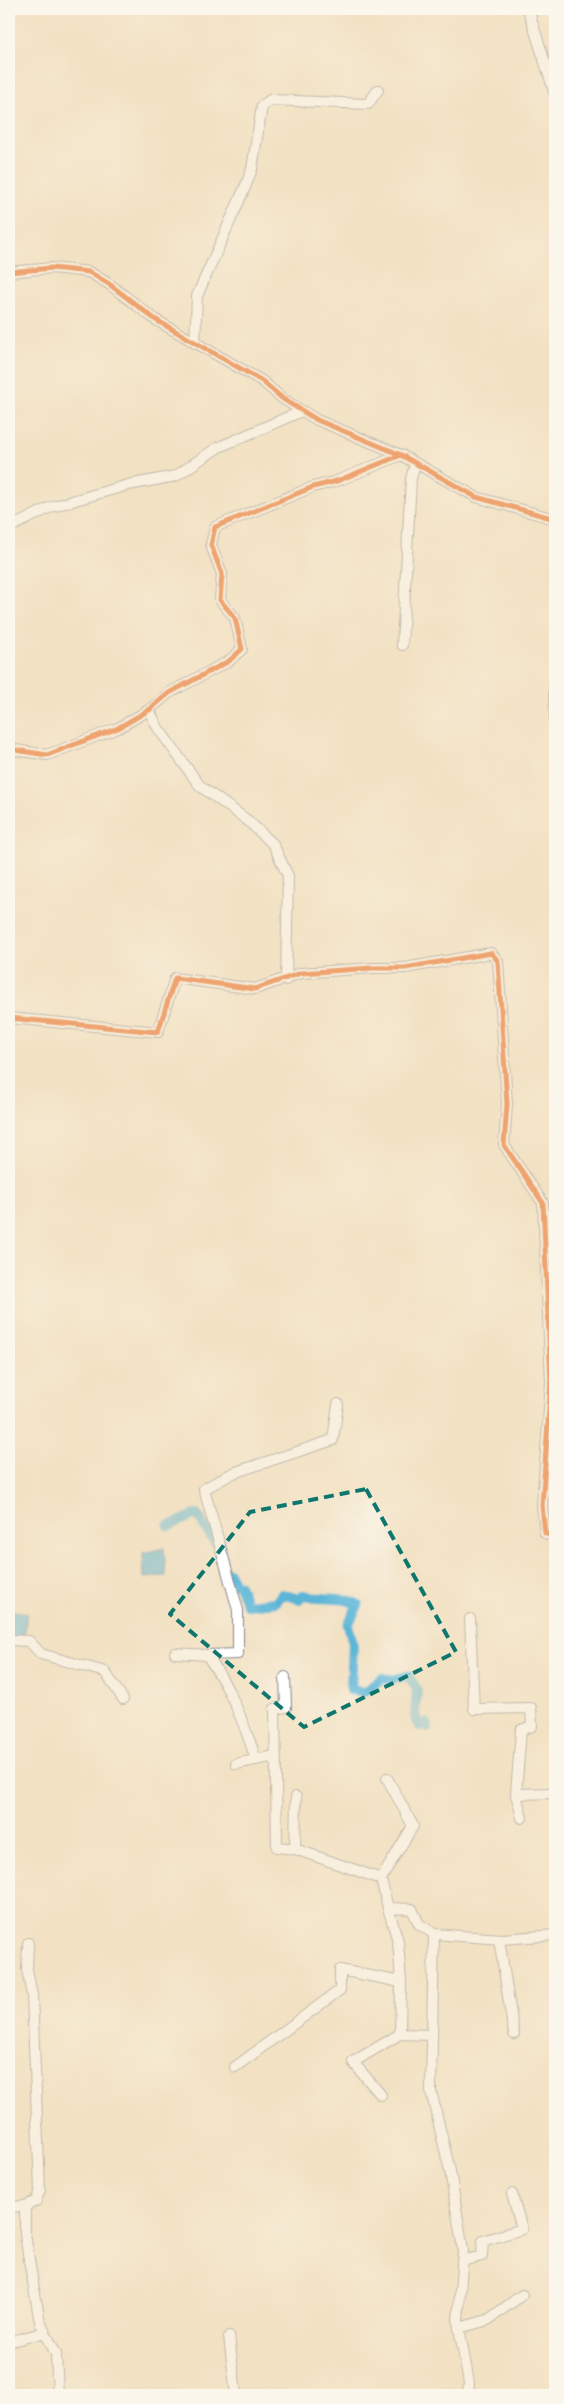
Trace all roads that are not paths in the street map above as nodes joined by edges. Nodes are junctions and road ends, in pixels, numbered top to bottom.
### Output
1 (528, 9) edge
2 (378, 90) dead end
3 (555, 94) edge
4 (9, 272) edge
5 (195, 343) junction
6 (302, 411) junction
7 (401, 455) junction
8 (415, 464) junction
9 (555, 519) edge
10 (9, 528) edge
11 (402, 645) dead end
12 (555, 677) edge
13 (149, 710) junction
14 (555, 718) edge
15 (9, 749) edge
16 (286, 980) junction
17 (9, 1018) edge
18 (338, 1404) dead end
19 (555, 1538) edge
20 (470, 1619) dead end
21 (9, 1640) edge
22 (175, 1653) dead end
23 (207, 1655) junction
24 (285, 1677) dead end
25 (123, 1699) dead end
26 (275, 1756) junction
27 (256, 1760) junction
28 (236, 1764) dead end
29 (387, 1778) dead end
30 (555, 1793) edge
31 (516, 1794) junction
32 (296, 1797) dead end
33 (522, 1818) dead end
34 (295, 1849) junction
35 (381, 1880) junction
36 (388, 1908) junction
37 (434, 1934) junction
38 (555, 1935) edge
39 (499, 1939) junction
40 (28, 1943) dead end
41 (401, 1982) junction
42 (400, 2034) junction
43 (514, 2034) dead end
44 (432, 2035) junction
45 (235, 2067) dead end
46 (381, 2095) dead end
47 (512, 2194) dead end
48 (26, 2206) junction
49 (9, 2207) edge
50 (462, 2261) junction
51 (522, 2294) dead end
52 (459, 2328) junction
53 (46, 2332) junction
54 (229, 2336) dead end
55 (9, 2342) edge
56 (58, 2395) edge
57 (236, 2395) edge
58 (468, 2395) edge

1 - 3 street
2 - 5 street
4 - 5 street
5 - 6 street
6 - 7 street
6 - 10 street
7 - 8 street
7 - 13 street
8 - 9 street
8 - 11 street
12 - 14 street
13 - 15 street
13 - 16 street
16 - 17 street
16 - 19 street
18 - 23 street
20 - 31 street
21 - 25 street
22 - 23 street
23 - 27 street
24 - 26 street
26 - 27 street
26 - 34 street
27 - 28 street
29 - 35 street
30 - 31 street
31 - 33 street
32 - 34 street
34 - 35 street
35 - 36 street
36 - 37 street
36 - 41 street
37 - 39 street
37 - 44 street
38 - 39 street
39 - 43 street
40 - 48 street
41 - 42 street
41 - 45 street
42 - 44 street
42 - 46 street
44 - 50 street
47 - 50 street
48 - 49 street
48 - 53 street
50 - 52 street
51 - 52 street
52 - 58 street
53 - 55 street
53 - 56 street
54 - 57 street

